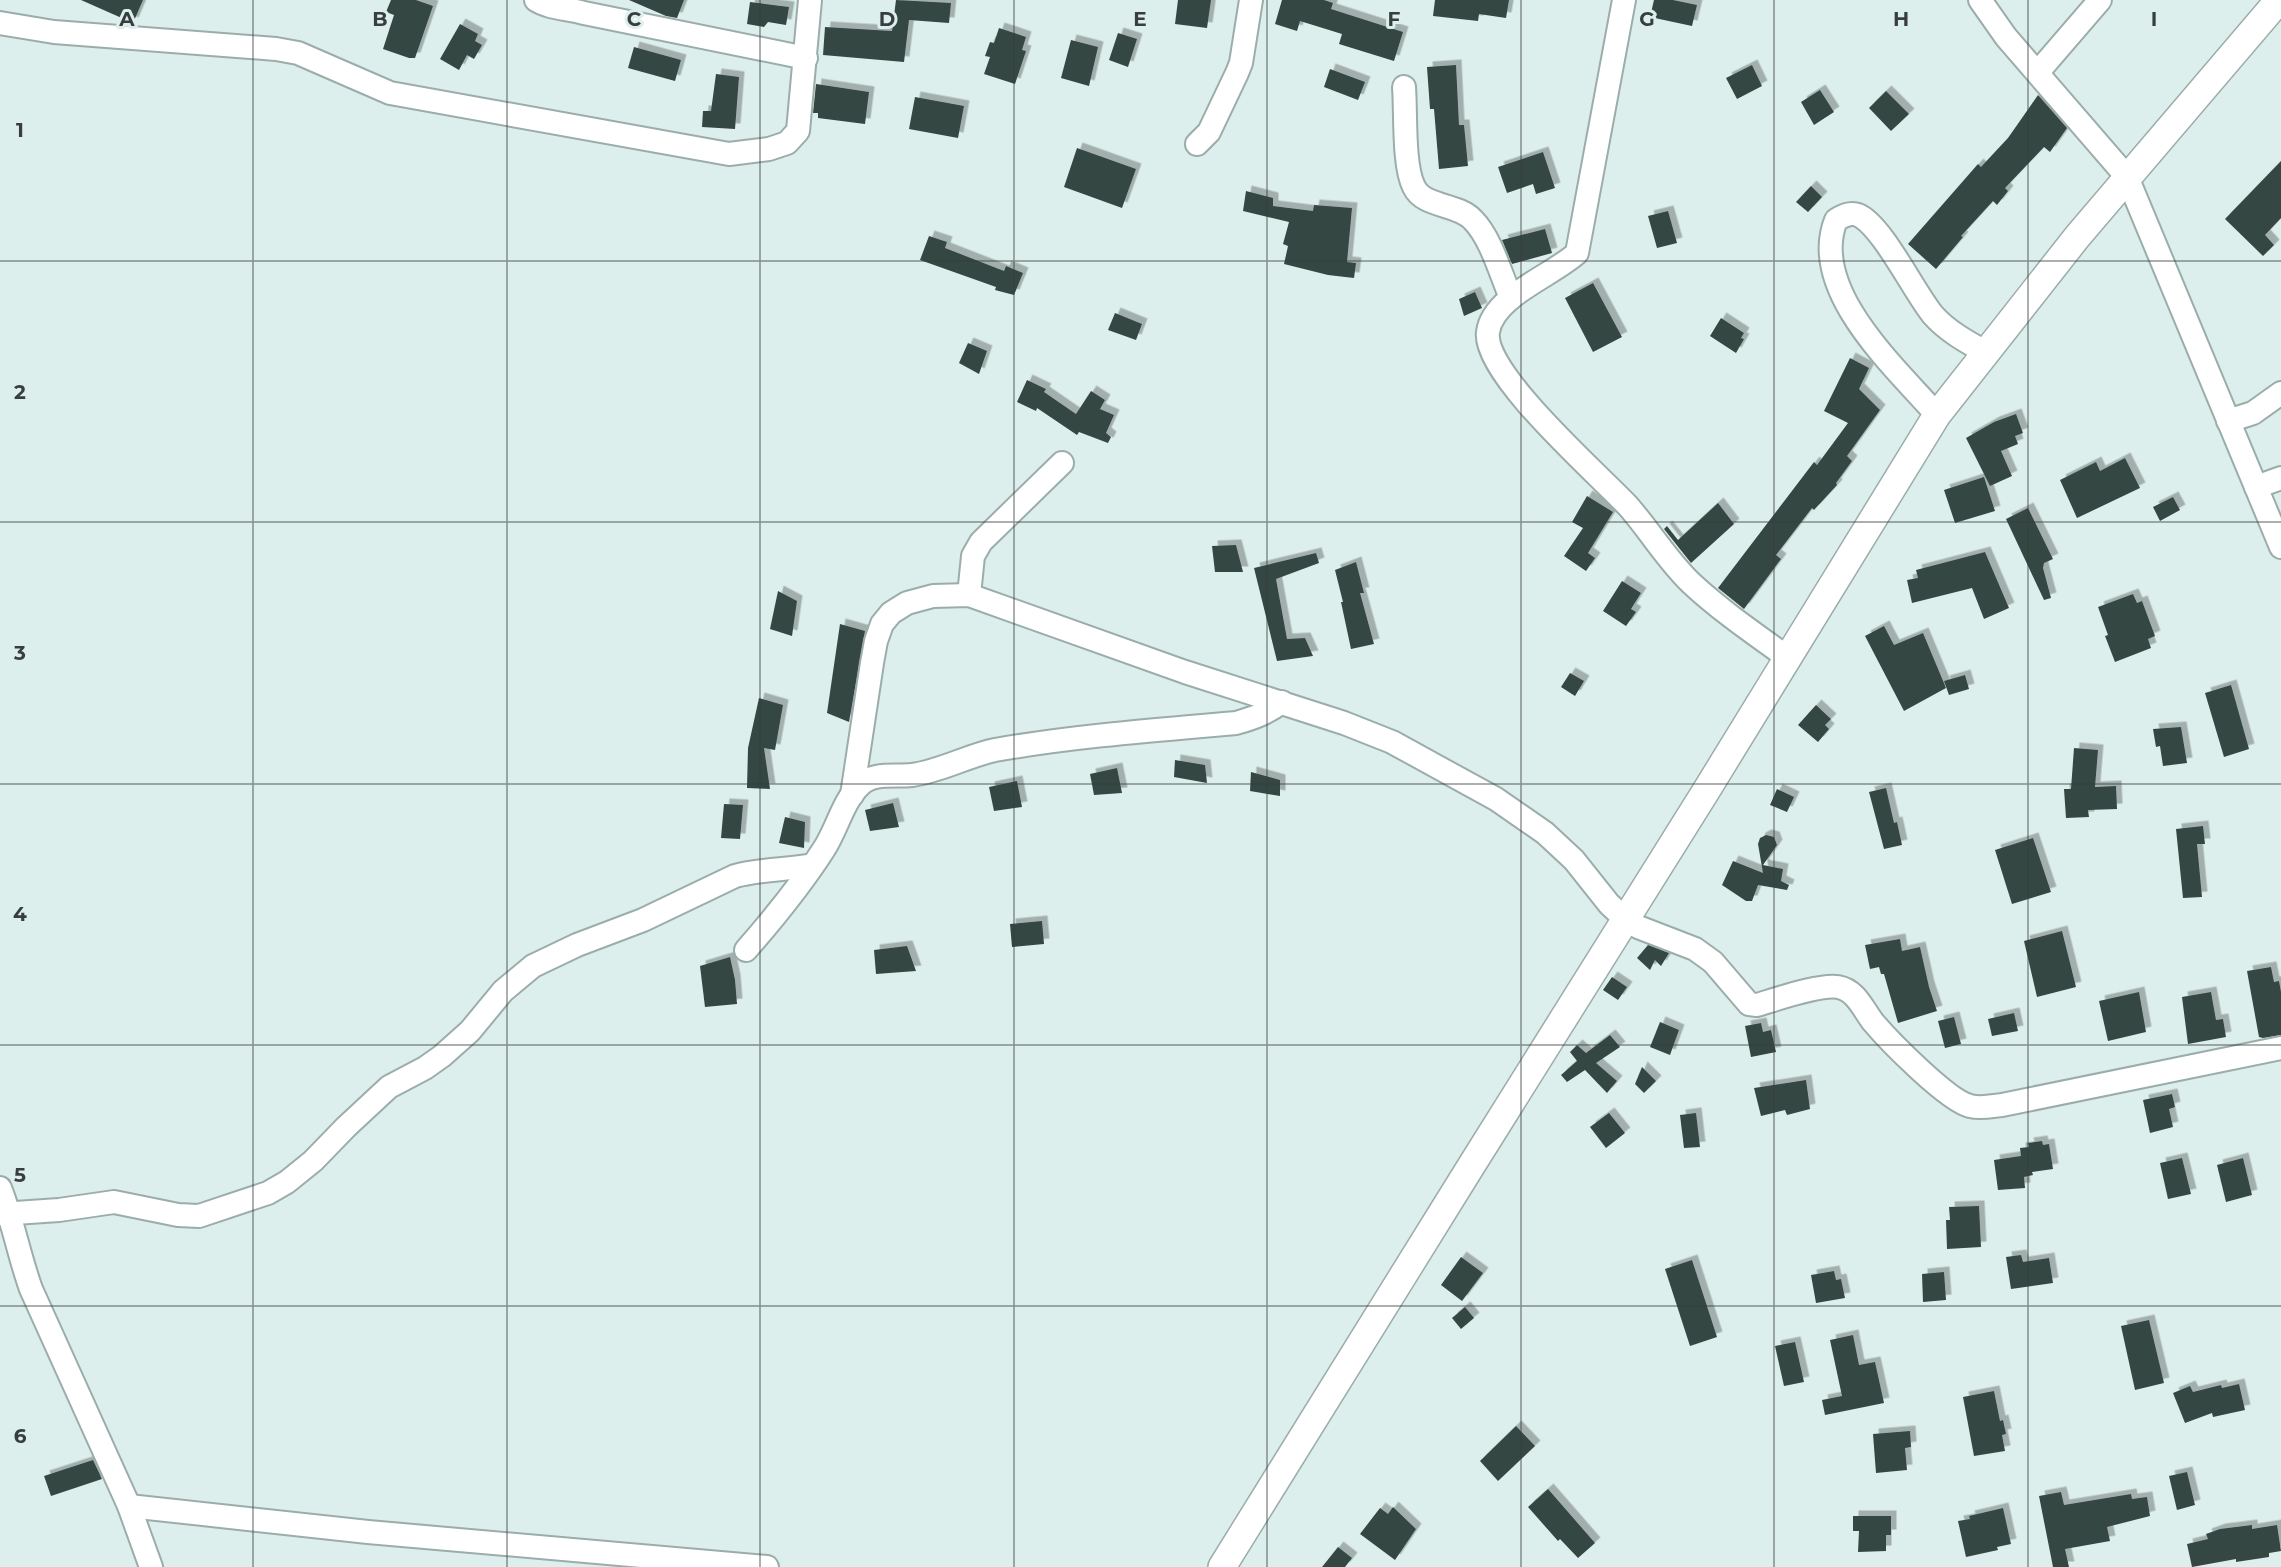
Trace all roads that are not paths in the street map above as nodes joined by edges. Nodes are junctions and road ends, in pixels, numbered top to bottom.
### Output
1 (536, 0) edge
2 (810, 0) edge
3 (1251, 0) edge
4 (1624, 0) edge
5 (1980, 0) edge
6 (2100, 0) edge
7 (2279, 0) edge
8 (0, 23) edge
9 (806, 57) junction
10 (2038, 72) junction
11 (1404, 87) dead end
12 (1197, 144) dead end
13 (2127, 177) junction
14 (1511, 298) junction
15 (1985, 352) junction
16 (2281, 393) edge
17 (1937, 415) junction
18 (2228, 421) junction
19 (1062, 463) dead end
20 (2281, 478) edge
21 (2256, 487) junction
22 (2281, 547) edge
23 (969, 595) junction
24 (1788, 658) junction
25 (1282, 702) junction
26 (852, 795) junction
27 (813, 865) junction
28 (1625, 919) junction
29 (746, 950) dead end
30 (2281, 1048) edge
31 (0, 1188) edge
32 (5, 1214) edge
33 (129, 1506) junction
34 (151, 1567) edge
35 (767, 1567) edge
36 (1222, 1567) edge

1 - 9 street
2 - 9 street
3 - 12 street
4 - 14 street
5 - 10 street
6 - 10 street
7 - 13 street
8 - 9 street
10 - 13 street
11 - 14 street
13 - 15 street
13 - 18 street
14 - 24 street
15 - 17 street
15 - 17 street
16 - 18 street
17 - 24 street
18 - 21 street
19 - 23 street
20 - 21 street
21 - 22 street
23 - 25 street
23 - 26 street
24 - 28 street
25 - 26 street
25 - 28 street
26 - 27 street
27 - 29 street
27 - 32 street
28 - 30 street
28 - 36 street
31 - 32 street
32 - 33 street
33 - 34 street
33 - 35 street

